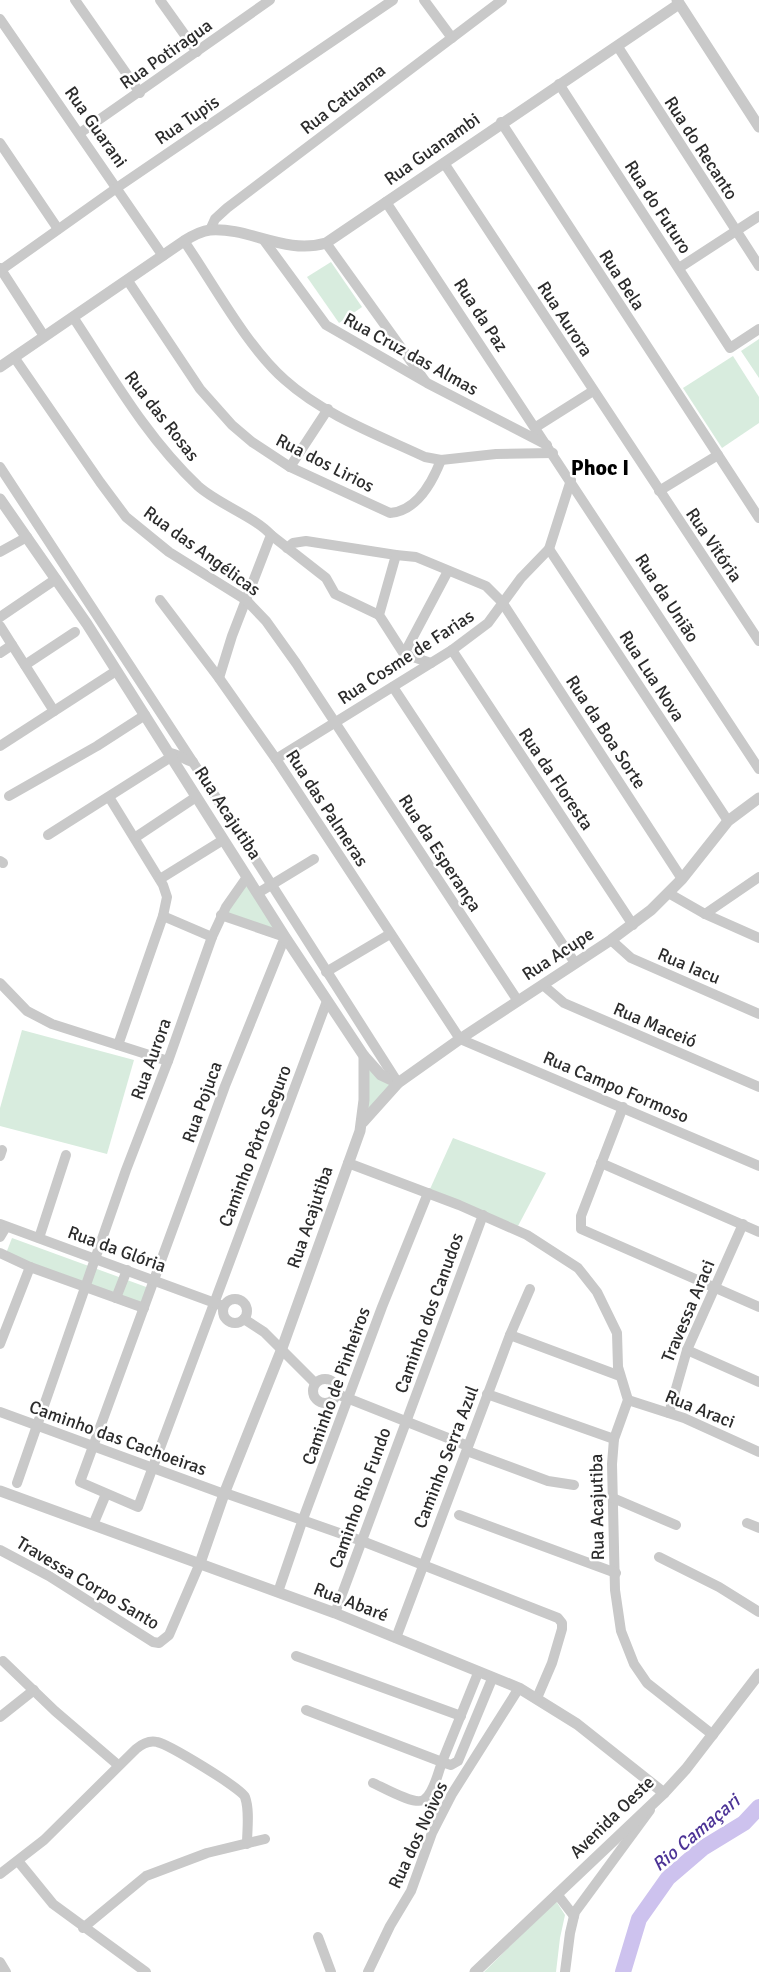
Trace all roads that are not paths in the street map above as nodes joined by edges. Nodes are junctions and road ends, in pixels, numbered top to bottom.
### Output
1 (74, 0) edge
2 (160, 0) edge
3 (270, 0) edge
4 (393, 0) edge
5 (424, 0) edge
6 (502, 0) edge
7 (678, 2) edge
8 (0, 19) edge
9 (452, 38) junction
10 (618, 47) junction
11 (197, 52) junction
12 (559, 84) junction
13 (140, 93) junction
14 (501, 122) junction
15 (759, 127) edge
16 (80, 133) junction
17 (0, 143) edge
18 (444, 163) junction
19 (118, 187) junction
20 (386, 202) junction
21 (759, 216) edge
22 (58, 230) junction
23 (210, 230) junction
24 (736, 230) junction
25 (263, 239) junction
26 (184, 241) junction
27 (326, 242) junction
28 (164, 256) junction
29 (759, 266) edge
30 (679, 268) junction
31 (1, 269) edge
32 (128, 281) junction
33 (73, 317) junction
34 (759, 329) edge
35 (44, 336) junction
36 (14, 357) junction
37 (0, 367) edge
38 (427, 384) junction
39 (592, 391) junction
40 (328, 409) junction
41 (536, 428) junction
42 (550, 450) junction
43 (718, 454) junction
44 (440, 460) junction
45 (0, 466) edge
46 (290, 467) junction
47 (571, 480) junction
48 (659, 491) junction
49 (0, 499) edge
50 (759, 518) edge
51 (271, 534) junction
52 (27, 537) junction
53 (287, 548) junction
54 (549, 549) junction
55 (0, 552) edge
56 (396, 555) junction
57 (448, 571) junction
58 (56, 579) junction
59 (79, 586) junction
60 (67, 594) junction
61 (160, 600) dead end
62 (246, 600) junction
63 (502, 602) junction
64 (95, 611) junction
65 (379, 615) junction
66 (0, 618) edge
67 (84, 618) junction
68 (0, 626) edge
69 (75, 632) dead end
70 (759, 641) edge
71 (12, 645) junction
72 (452, 650) junction
73 (0, 654) edge
74 (404, 654) junction
75 (431, 663) junction
76 (25, 665) junction
77 (116, 671) junction
78 (219, 678) junction
79 (393, 688) junction
80 (54, 711) junction
81 (145, 715) junction
82 (335, 722) junction
83 (0, 746) edge
84 (170, 755) junction
85 (276, 759) junction
86 (193, 762) junction
87 (759, 768) edge
88 (9, 796) dead end
89 (109, 797) junction
90 (196, 797) junction
91 (759, 798) edge
92 (728, 821) junction
93 (48, 835) dead end
94 (136, 838) junction
95 (223, 840) junction
96 (314, 859) dead end
97 (247, 877) junction
98 (759, 877) edge
99 (160, 879) junction
100 (682, 879) junction
101 (270, 885) junction
102 (258, 893) junction
103 (670, 894) junction
104 (221, 914) junction
105 (705, 914) junction
106 (163, 916) junction
107 (633, 924) junction
108 (390, 934) junction
109 (285, 937) junction
110 (212, 938) junction
111 (759, 938) edge
112 (611, 940) junction
113 (575, 964) junction
114 (326, 972) junction
115 (0, 984) edge
116 (543, 985) junction
117 (327, 1001) junction
118 (518, 1001) junction
119 (759, 1014) edge
120 (460, 1039) junction
121 (118, 1045) junction
122 (364, 1056) junction
123 (168, 1061) junction
124 (398, 1083) junction
125 (759, 1087) edge
126 (624, 1107) junction
127 (362, 1124) junction
128 (66, 1155) dead end
129 (348, 1163) junction
130 (601, 1163) junction
131 (759, 1166) edge
132 (428, 1193) junction
133 (483, 1215) junction
134 (743, 1224) junction
135 (3, 1226) edge
136 (759, 1232) edge
137 (0, 1237) edge
138 (38, 1238) junction
139 (0, 1253) edge
140 (95, 1258) junction
141 (30, 1267) junction
142 (127, 1270) junction
143 (154, 1280) junction
144 (87, 1287) junction
145 (715, 1288) junction
146 (530, 1289) dead end
147 (116, 1298) junction
148 (218, 1304) junction
149 (759, 1307) edge
150 (144, 1308) junction
151 (244, 1319) junction
152 (510, 1335) junction
153 (0, 1344) edge
154 (687, 1350) junction
155 (282, 1352) junction
156 (620, 1376) junction
157 (759, 1382) edge
158 (315, 1383) junction
159 (337, 1394) junction
160 (487, 1394) junction
161 (349, 1398) junction
162 (628, 1400) junction
163 (0, 1412) edge
164 (668, 1412) junction
165 (406, 1422) junction
166 (36, 1426) junction
167 (614, 1439) junction
168 (93, 1446) junction
169 (468, 1448) junction
170 (759, 1452) edge
171 (152, 1468) junction
172 (17, 1483) dead end
173 (574, 1485) dead end
174 (0, 1491) edge
175 (106, 1494) junction
176 (224, 1494) junction
177 (613, 1498) junction
178 (459, 1515) dead end
179 (303, 1519) junction
180 (746, 1522) dead end
181 (93, 1525) junction
182 (676, 1525) dead end
183 (759, 1528) edge
184 (362, 1541) junction
185 (0, 1550) edge
186 (659, 1557) dead end
187 (200, 1563) junction
188 (422, 1565) junction
189 (616, 1573) junction
190 (278, 1592) junction
191 (759, 1612) edge
192 (335, 1614) junction
193 (396, 1638) junction
194 (296, 1656) dead end
195 (3, 1661) dead end
196 (478, 1673) junction
197 (759, 1674) edge
198 (492, 1678) junction
199 (519, 1688) junction
200 (34, 1690) junction
201 (537, 1698) junction
202 (306, 1710) dead end
203 (461, 1716) junction
204 (0, 1717) edge
205 (713, 1735) junction
206 (442, 1762) junction
207 (118, 1765) junction
208 (373, 1783) dead end
209 (660, 1797) junction
210 (265, 1839) dead end
211 (246, 1844) junction
212 (18, 1861) junction
213 (1, 1870) edge
214 (557, 1894) junction
215 (574, 1916) junction
216 (83, 1928) junction
217 (318, 1937) dead end
218 (0, 1962) edge
219 (6, 1972) edge
220 (146, 1972) edge
221 (330, 1972) edge
222 (368, 1972) edge
223 (476, 1972) edge
224 (565, 1972) edge

1 - 13 street
2 - 11 street
3 - 11 street, Rua Potiragua
4 - 19 street, Rua Tupis
5 - 9 street
6 - 9 street, Rua Catuama
7 - 10 street, Rua Guanambi
7 - 15 street
8 - 16 street, Rua Guarani
9 - 23 street, Rua Catuama
10 - 12 street, Rua Guanambi
10 - 24 street, Rua do Recanto
11 - 13 street, Rua Potiragua
12 - 14 street, Rua Guanambi
12 - 30 street, Rua do Futuro
13 - 16 street, Rua Potiragua
14 - 18 street, Rua Guanambi
14 - 43 street, Rua Bela
16 - 19 street, Rua Guarani
17 - 22 street
18 - 20 street, Rua Guanambi
18 - 39 street, Rua Aurora
19 - 22 street, Rua Tupis
19 - 28 street, Rua Guarani
20 - 27 street, Rua Guanambi
20 - 41 street, Rua da Paz
21 - 24 street
22 - 31 street, Rua Tupis
23 - 25 street, Rua Guanambi
23 - 26 street
24 - 29 street, Rua do Recanto
24 - 30 street
25 - 27 street, Rua Guanambi
25 - 38 street, Rua Cruz das Almas
26 - 28 street
26 - 40 street
27 - 38 street
28 - 32 street
30 - 34 street, Rua do Futuro
31 - 35 street
32 - 33 street
32 - 46 street, Rua dos Lirios
33 - 35 street
33 - 51 street, Rua das Rosas
35 - 36 street
36 - 37 street
36 - 62 street, Rua das Angélicas
38 - 42 street, Rua Cruz das Almas
39 - 41 street
39 - 48 street, Rua Aurora
40 - 44 street
40 - 46 street
41 - 42 street, Rua da Paz
42 - 44 street
42 - 47 street, Rua da União
43 - 48 street
43 - 50 street, Rua Bela
44 - 46 street, Rua dos Lirios
45 - 59 street
47 - 54 street, Rua Cosme de Farias
47 - 87 street, Rua da União
48 - 70 street, Rua Vitória
49 - 52 street, Rua Acajutiba
51 - 53 street, Rua das Rosas
51 - 62 street
52 - 55 street
52 - 58 street, Rua Acajutiba
53 - 56 street, Rua da Boa Sorte
53 - 65 street, Rua das Rosas
54 - 63 street, Rua Cosme de Farias
54 - 92 street, Rua Lua Nova
56 - 57 street, Rua da Boa Sorte
56 - 65 street
57 - 63 street, Rua da Boa Sorte
57 - 74 street
58 - 60 street, Rua Acajutiba
58 - 66 street
59 - 60 street
59 - 64 street
60 - 67 street, Rua Acajutiba
61 - 78 street, Rua das Palmeras
62 - 78 street
62 - 82 street, Rua das Angélicas
63 - 72 street, Rua Cosme de Farias
63 - 100 street, Rua da Boa Sorte
64 - 67 street
64 - 86 street
65 - 74 street
67 - 77 street, Rua Acajutiba
68 - 71 street
69 - 76 street
71 - 73 street
71 - 76 street
72 - 75 street, Rua Cosme de Farias
72 - 107 street, Rua da Floresta
74 - 75 street
75 - 79 street, Rua Cosme de Farias
76 - 80 street
77 - 80 street
77 - 81 street, Rua Acajutiba
78 - 85 street, Rua das Palmeras
79 - 82 street, Rua Cosme de Farias
79 - 113 street
80 - 83 street
81 - 84 street, Rua Acajutiba
81 - 88 street
82 - 85 street, Rua Cosme de Farias
82 - 118 street, Rua da Esperança
84 - 86 street
84 - 89 street
84 - 90 street, Rua Acajutiba
85 - 108 street, Rua das Palmeras
86 - 101 street
89 - 93 street
89 - 94 street
90 - 94 street
90 - 95 street, Rua Acajutiba
91 - 92 street, Rua Acupe
92 - 100 street, Rua Acupe
94 - 99 street
95 - 97 street, Rua Acajutiba
95 - 99 street
96 - 101 street
97 - 102 street, Rua Acajutiba
97 - 104 street, Rua Aurora
98 - 105 street
99 - 106 street
100 - 103 street, Rua Acupe
101 - 102 street
101 - 114 street
102 - 109 street, Rua Acajutiba
103 - 105 street
103 - 107 street, Rua Acupe
104 - 109 street
104 - 110 street, Rua Aurora
105 - 111 street
106 - 110 street
106 - 121 street
107 - 112 street, Rua Acupe
108 - 114 street
108 - 120 street, Rua das Palmeras
109 - 117 street, Rua Acajutiba
109 - 143 street, Rua Pojuca
110 - 123 street, Rua Aurora
112 - 113 street, Rua Acupe
112 - 119 street, Rua Iacu
113 - 116 street, Rua Acupe
114 - 124 street
115 - 121 street
116 - 118 street, Rua Acupe
116 - 125 street, Rua Maceió
117 - 122 street, Rua Acajutiba
117 - 148 street, Caminho Pôrto Seguro
118 - 120 street, Rua Acupe
120 - 124 street, Rua Acupe
120 - 126 street, Rua Campo Formoso
121 - 123 street
122 - 124 street
122 - 127 street, Rua Acajutiba
123 - 140 street, Rua Aurora
124 - 127 street, Rua Acupe
126 - 130 street
126 - 131 street, Rua Campo Formoso
127 - 129 street, Rua Acajutiba
128 - 138 street
129 - 132 street, Rua Acajutiba
129 - 155 street, Rua Acajutiba
130 - 134 street
130 - 145 street
132 - 133 street, Rua Acajutiba
132 - 161 street, Caminho de Pinheiros
133 - 156 street, Rua Acajutiba
133 - 165 street, Caminho dos Canudos
134 - 136 street
134 - 145 street, Travessa Araci
135 - 137 street
135 - 138 street, Rua da Glória
138 - 140 street, Rua da Glória
139 - 141 street
140 - 142 street, Rua da Glória
140 - 144 street, Rua Aurora
141 - 144 street
141 - 153 street
142 - 143 street, Rua da Glória
142 - 147 street
143 - 148 street, Rua da Glória
143 - 150 street, Rua Pojuca
144 - 147 street
144 - 166 street, Rua Aurora
145 - 149 street
145 - 154 street, Travessa Araci
146 - 152 street, Caminho Serra Azul
147 - 150 street
148 - 151 street
148 - 151 street
148 - 171 street, Caminho Pôrto Seguro
150 - 168 street, Rua Pojuca
151 - 155 street
152 - 156 street
152 - 160 street, Caminho Serra Azul
154 - 157 street
154 - 164 street, Travessa Araci
155 - 158 street
155 - 176 street, Rua Acajutiba
156 - 162 street, Rua Acajutiba
158 - 159 street
158 - 159 street
159 - 161 street
160 - 167 street
160 - 169 street, Caminho Serra Azul
161 - 165 street
161 - 179 street, Caminho de Pinheiros
162 - 164 street, Rua Araci
162 - 167 street, Rua Acajutiba
163 - 166 street, Caminho das Cachoeiras
164 - 170 street, Rua Araci
165 - 169 street
165 - 184 street, Caminho Rio Fundo
166 - 168 street, Caminho das Cachoeiras
166 - 172 street, Rua Aurora
167 - 177 street, Rua Acajutiba
168 - 171 street, Caminho das Cachoeiras
168 - 175 street, Rua Pojuca
169 - 173 street
169 - 188 street, Caminho Serra Azul
171 - 175 street, Caminho Pôrto Seguro
171 - 176 street, Caminho das Cachoeiras
174 - 181 street, Rua Abaré
175 - 181 street
176 - 179 street, Caminho das Cachoeiras
176 - 187 street, Rua Acajutiba
177 - 182 street
177 - 189 street, Rua Acajutiba
178 - 189 street
179 - 184 street, Caminho das Cachoeiras
179 - 190 street, Caminho de Pinheiros
180 - 183 street
181 - 187 street, Rua Abaré
184 - 188 street, Caminho das Cachoeiras
184 - 192 street, Caminho Rio Fundo
185 - 187 street, Travessa Corpo Santo
186 - 191 street
187 - 190 street, Rua Abaré
188 - 193 street, Caminho Serra Azul
188 - 201 street, Caminho das Cachoeiras
189 - 205 street, Rua Acajutiba
190 - 192 street, Rua Abaré
192 - 193 street, Rua Abaré
193 - 196 street, Rua Abaré
194 - 203 street
195 - 200 street
196 - 198 street, Rua Abaré
196 - 203 street
197 - 205 street, Avenida Oeste
198 - 199 street, Rua Abaré
198 - 206 street
199 - 201 street, Rua Abaré
199 - 222 street, Rua dos Noivos
200 - 204 street
200 - 207 street
201 - 209 street, Rua Abaré
202 - 206 street
203 - 206 street
205 - 209 street, Avenida Oeste
206 - 208 street
207 - 211 street
207 - 212 street
209 - 214 street, Avenida Oeste
209 - 215 street
210 - 211 street
211 - 216 street
212 - 213 street
212 - 216 street
214 - 215 street
214 - 223 street, Avenida Oeste
215 - 224 street
216 - 220 street
217 - 221 street
218 - 219 street

